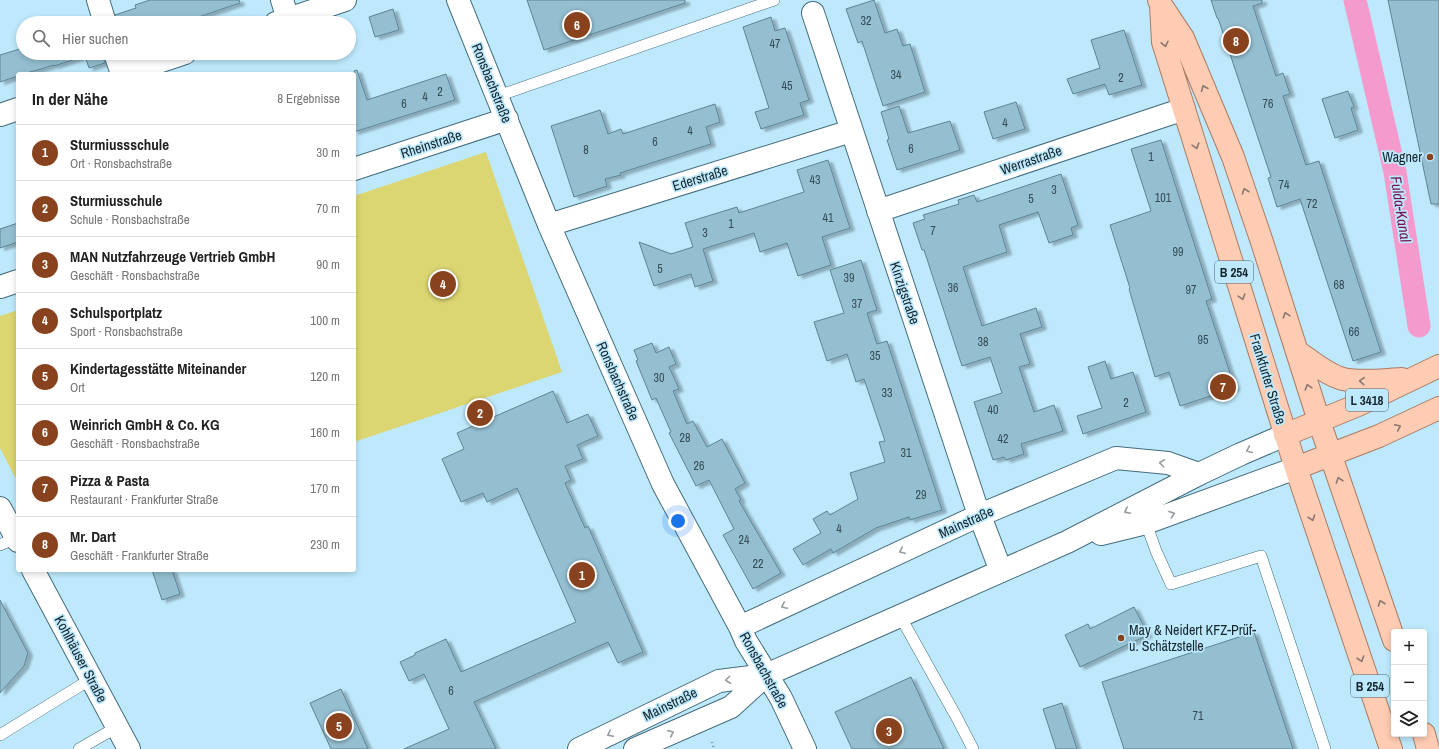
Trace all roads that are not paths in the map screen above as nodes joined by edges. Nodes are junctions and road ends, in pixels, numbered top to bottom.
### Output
1 (98, 0) edge
2 (345, 0) edge
3 (458, 0) edge
4 (774, 0) edge
5 (1160, 3) edge
6 (813, 13) dead end
7 (282, 14) edge
8 (103, 16) edge
9 (117, 60) edge
10 (165, 60) edge
11 (121, 72) edge
12 (128, 72) edge
13 (498, 96) junction
14 (1184, 109) junction
15 (16, 110) edge
16 (0, 115) edge
17 (507, 119) junction
18 (851, 131) junction
19 (356, 168) edge
20 (878, 211) junction
21 (549, 225) junction
22 (16, 282) edge
23 (0, 287) edge
24 (1298, 352) junction
25 (1439, 366) edge
26 (1415, 378) junction
27 (1439, 408) edge
28 (1319, 421) junction
29 (1285, 435) junction
30 (1330, 455) junction
31 (1296, 468) junction
32 (1199, 474) junction
33 (0, 508) edge
34 (980, 516) junction
35 (1146, 524) junction
36 (11, 541) edge
37 (1066, 542) junction
38 (1001, 571) junction
39 (34, 572) edge
40 (900, 616) junction
41 (740, 627) junction
42 (1391, 631) edge
43 (766, 675) junction
44 (92, 679) junction
45 (117, 726) junction
46 (0, 734) edge
47 (1425, 737) edge
48 (79, 749) edge
49 (129, 749) edge
50 (579, 749) edge
51 (635, 749) edge
52 (805, 749) edge
53 (973, 749) edge
54 (1325, 749) edge
55 (1391, 749) edge
56 (1428, 749) edge

1 - 8 street
2 - 7 street
3 - 13 street, Ronsbachstraße
4 - 13 lane
5 -> 14 main road, Frankfurter Straße / B 254
24 -> 5 main road, Frankfurter Straße / B 254
6 - 18 street, Kinzigstraße
9 - 11 street
10 - 12 street
13 - 17 street, Ronsbachstraße
14 - 20 street, Werrastraße
14 -> 29 main road, Frankfurter Straße / B 254
15 - 16 street
17 - 19 street, Rheinstraße
17 - 21 street, Ronsbachstraße
18 - 20 street, Kinzigstraße
18 - 21 street, Ederstraße
20 - 34 street, Kinzigstraße
21 - 41 street, Ronsbachstraße
22 - 23 street
26 -> 24 main road
28 -> 24 main road, Frankfurter Straße / B 254
25 - 26 main road, L 3418
26 - 28 main road, L 3418
30 -> 27 main road, L 3418
28 - 29 main road
28 - 30 main road, Frankfurter Straße / B 254
29 - 31 main road, Frankfurter Straße / B 254
29 -> 32 street, Mainstraße
30 - 31 main road
42 -> 30 main road, Frankfurter Straße / B 254
35 -> 31 street, Mainstraße
31 -> 55 main road, Frankfurter Straße / B 254
32 -> 34 street, Mainstraße
32 -> 37 street, Mainstraße
33 - 36 street
34 - 38 street, Kinzigstraße
34 -> 41 street, Mainstraße
35 - 37 street, Mainstraße
35 - 54 lane
37 - 38 street, Mainstraße
38 - 40 street, Mainstraße
39 - 44 street, Kohlhäuser Straße
40 - 43 street, Mainstraße
40 - 53 lane
41 - 43 street, Ronsbachstraße
43 -> 50 street, Mainstraße
51 -> 43 street, Mainstraße
43 - 52 street, Ronsbachstraße
44 - 45 street, Kohlhäuser Straße
44 - 46 lane
45 - 48 lane
45 - 49 street, Kohlhäuser Straße
47 - 56 main road

